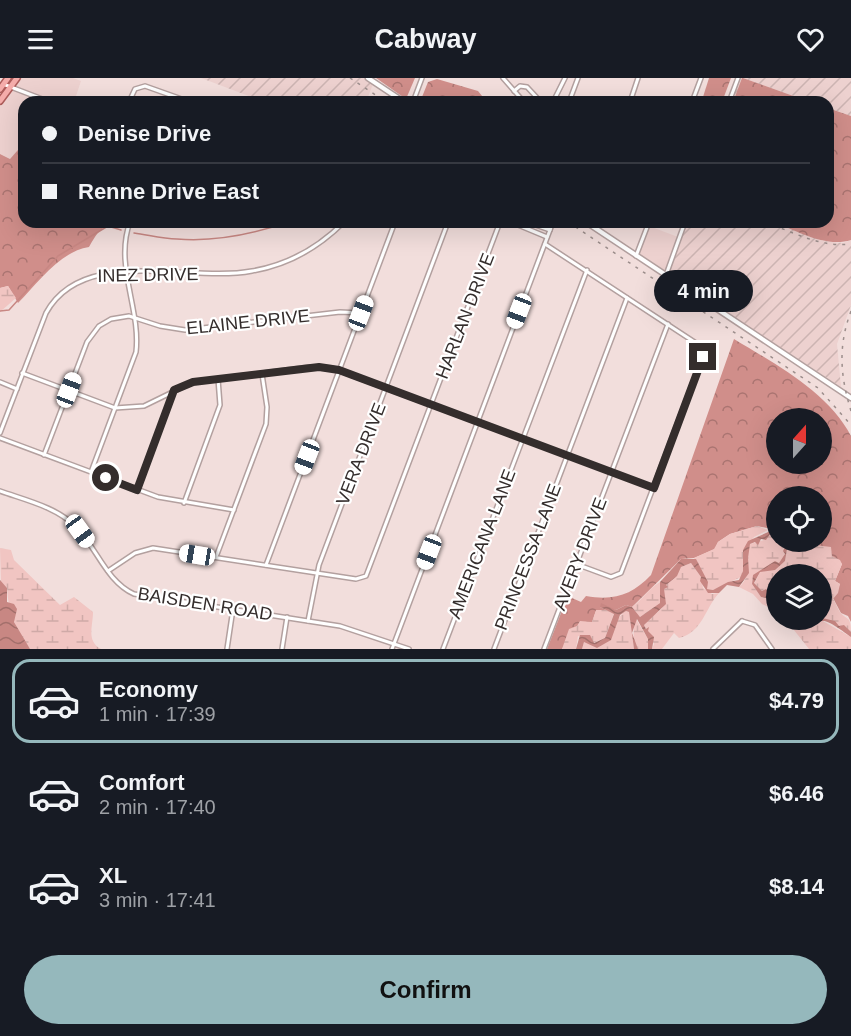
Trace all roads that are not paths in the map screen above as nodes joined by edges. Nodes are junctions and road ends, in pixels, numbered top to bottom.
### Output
1 (8, 78) edge
2 (17, 78) edge
3 (368, 78) edge
4 (422, 78) edge
5 (503, 78) edge
6 (564, 78) edge
7 (578, 78) edge
8 (638, 78) edge
9 (701, 78) edge
10 (738, 78) edge
11 (2, 86) edge
12 (11, 87) junction
13 (514, 91) junction
14 (34, 96) edge
15 (133, 96) edge
16 (174, 96) edge
17 (395, 96) edge
18 (415, 96) edge
19 (519, 96) edge
20 (535, 96) edge
21 (556, 96) edge
22 (571, 96) edge
23 (632, 96) edge
24 (694, 96) edge
25 (731, 96) edge
26 (0, 101) edge
27 (128, 228) edge
28 (336, 228) edge
29 (393, 228) edge
30 (446, 228) edge
31 (498, 228) edge
32 (526, 228) edge
33 (544, 228) edge
34 (595, 228) edge
35 (647, 228) edge
36 (683, 228) edge
37 (550, 230) joint
38 (547, 237) junction
39 (544, 244) junction
40 (636, 256) junction
41 (586, 270) junction
42 (127, 273) junction
43 (666, 275) junction
44 (627, 298) junction
45 (361, 313) junction
46 (134, 317) junction
47 (668, 324) junction
48 (339, 370) junction
49 (22, 373) junction
50 (262, 373) junction
51 (218, 379) junction
52 (0, 382) edge
53 (386, 387) junction
54 (17, 388) junction
55 (69, 390) junction
56 (174, 390) junction
57 (851, 398) edge
58 (431, 405) junction
59 (115, 408) junction
60 (0, 411) edge
61 (7, 413) junction
62 (478, 422) junction
63 (0, 433) edge
64 (0, 438) edge
65 (522, 439) junction
66 (44, 455) junction
67 (566, 455) junction
68 (90, 472) junction
69 (611, 472) junction
70 (654, 488) junction
71 (137, 490) junction
72 (0, 491) edge
73 (184, 503) junction
74 (234, 510) junction
75 (216, 558) junction
76 (576, 564) junction
77 (266, 565) junction
78 (108, 571) junction
79 (316, 573) junction
80 (233, 609) junction
81 (286, 618) junction
82 (308, 621) junction
83 (394, 643) junction
84 (226, 649) edge
85 (282, 649) edge
86 (392, 649) edge
87 (409, 649) edge
88 (443, 649) edge
89 (494, 649) edge
90 (544, 649) edge
91 (712, 649) edge
92 (772, 649) edge

1 - 11 main road
2 - 12 main road
3 - 17 street
4 - 18 street
5 - 13 street
6 - 21 street
7 - 22 street
8 - 23 street
9 - 24 street
10 - 25 street
11 - 12 street
12 - 14 street
12 - 26 main road
13 - 19 street
13 - 20 street
15 - 16 street
27 - 42 street
28 - 42 street, INEZ DRIVE
29 - 45 street
30 - 53 street, VERA DRIVE
31 - 58 street, HARLAN DRIVE
32 - 38 street
33 - 37 street
34 - 40 street
35 - 40 street
36 - 43 street
37 - 38 street
38 - 39 street
39 - 41 street
39 - 62 street
40 - 43 street
41 - 44 street
41 - 65 street, AMERICANA LANE
42 - 46 street
42 - 49 street, INEZ DRIVE
43 - 57 street
44 - 47 street
44 - 67 street, PRINCESSA LANE
45 - 46 street, ELAINE DRIVE
45 - 48 street
46 - 55 street
46 - 59 street
47 - 69 street, AVERY DRIVE
47 - 70 street
48 - 50 street
48 - 53 street
48 - 77 street
49 - 54 street, INEZ DRIVE
49 - 55 street
50 - 51 street
50 - 74 street
51 - 56 street
51 - 73 street
52 - 54 street
53 - 58 street
53 - 79 street, VERA DRIVE
54 - 61 street, INEZ DRIVE
55 - 59 street
55 - 66 street
56 - 59 street
56 - 71 street
58 - 62 street
58 - 79 street, HARLAN DRIVE
59 - 68 street
60 - 61 street
61 - 63 street, INEZ DRIVE
62 - 65 street
62 - 83 street
64 - 66 street
65 - 67 street
65 - 88 street, AMERICANA LANE
66 - 68 street
67 - 69 street
67 - 89 street, PRINCESSA LANE
68 - 71 street
69 - 70 street
69 - 76 street, AVERY DRIVE
70 - 76 street
71 - 73 street
72 - 78 street, BAISDEN ROAD
73 - 74 street
74 - 75 street
75 - 77 street
75 - 78 street
76 - 90 street, AVERY DRIVE
77 - 79 street
78 - 80 street, BAISDEN ROAD
79 - 82 street, VERA DRIVE
80 - 81 street, BAISDEN ROAD
80 - 84 street
81 - 82 street, BAISDEN ROAD
81 - 85 street
82 - 83 street, BAISDEN ROAD
83 - 86 street
83 - 87 street, BAISDEN ROAD
91 - 92 street

